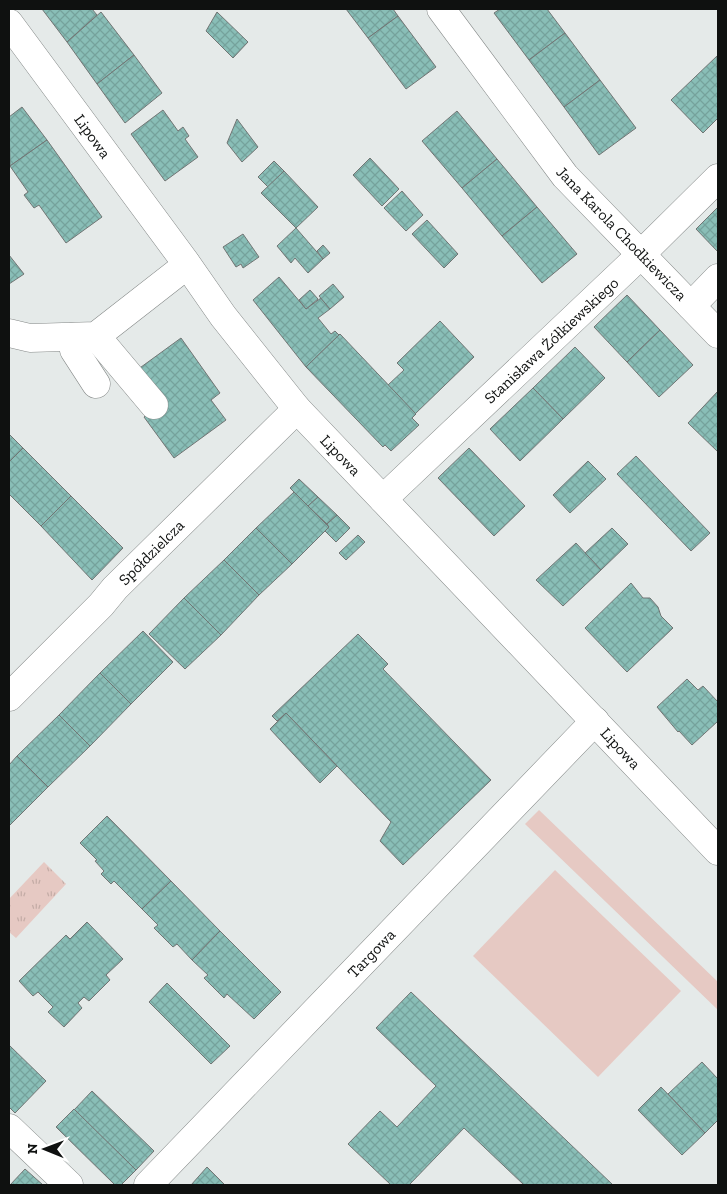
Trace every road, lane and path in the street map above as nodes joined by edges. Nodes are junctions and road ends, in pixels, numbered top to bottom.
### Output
1 (442, 9) edge
2 (9, 23) edge
3 (718, 178) edge
4 (641, 253) junction
5 (187, 265) junction
6 (718, 278) edge
7 (691, 306) junction
8 (718, 334) edge
9 (19, 336) edge
10 (84, 337) junction
11 (96, 384) dead end
12 (154, 405) dead end
13 (297, 409) junction
14 (382, 499) junction
15 (9, 697) edge
16 (595, 722) junction
17 (718, 851) edge
18 (9, 1128) edge
19 (151, 1184) edge
20 (69, 1185) edge

1 - 4 street, Jana Karola Chodkiewicza
2 - 5 street, Lipowa
3 - 4 street, Stanisława Żółkiewskiego
4 - 7 street, Jana Karola Chodkiewicza
4 - 14 street, Stanisława Żółkiewskiego
5 - 10 street
5 - 13 street, Lipowa
6 - 7 street
7 - 8 street, Jana Karola Chodkiewicza
9 - 10 street
10 - 11 street
10 - 12 street
13 - 14 street, Lipowa
13 - 15 street, Spółdzielcza
14 - 16 street, Lipowa
16 - 17 street, Lipowa
16 - 19 street, Targowa
18 - 20 street

